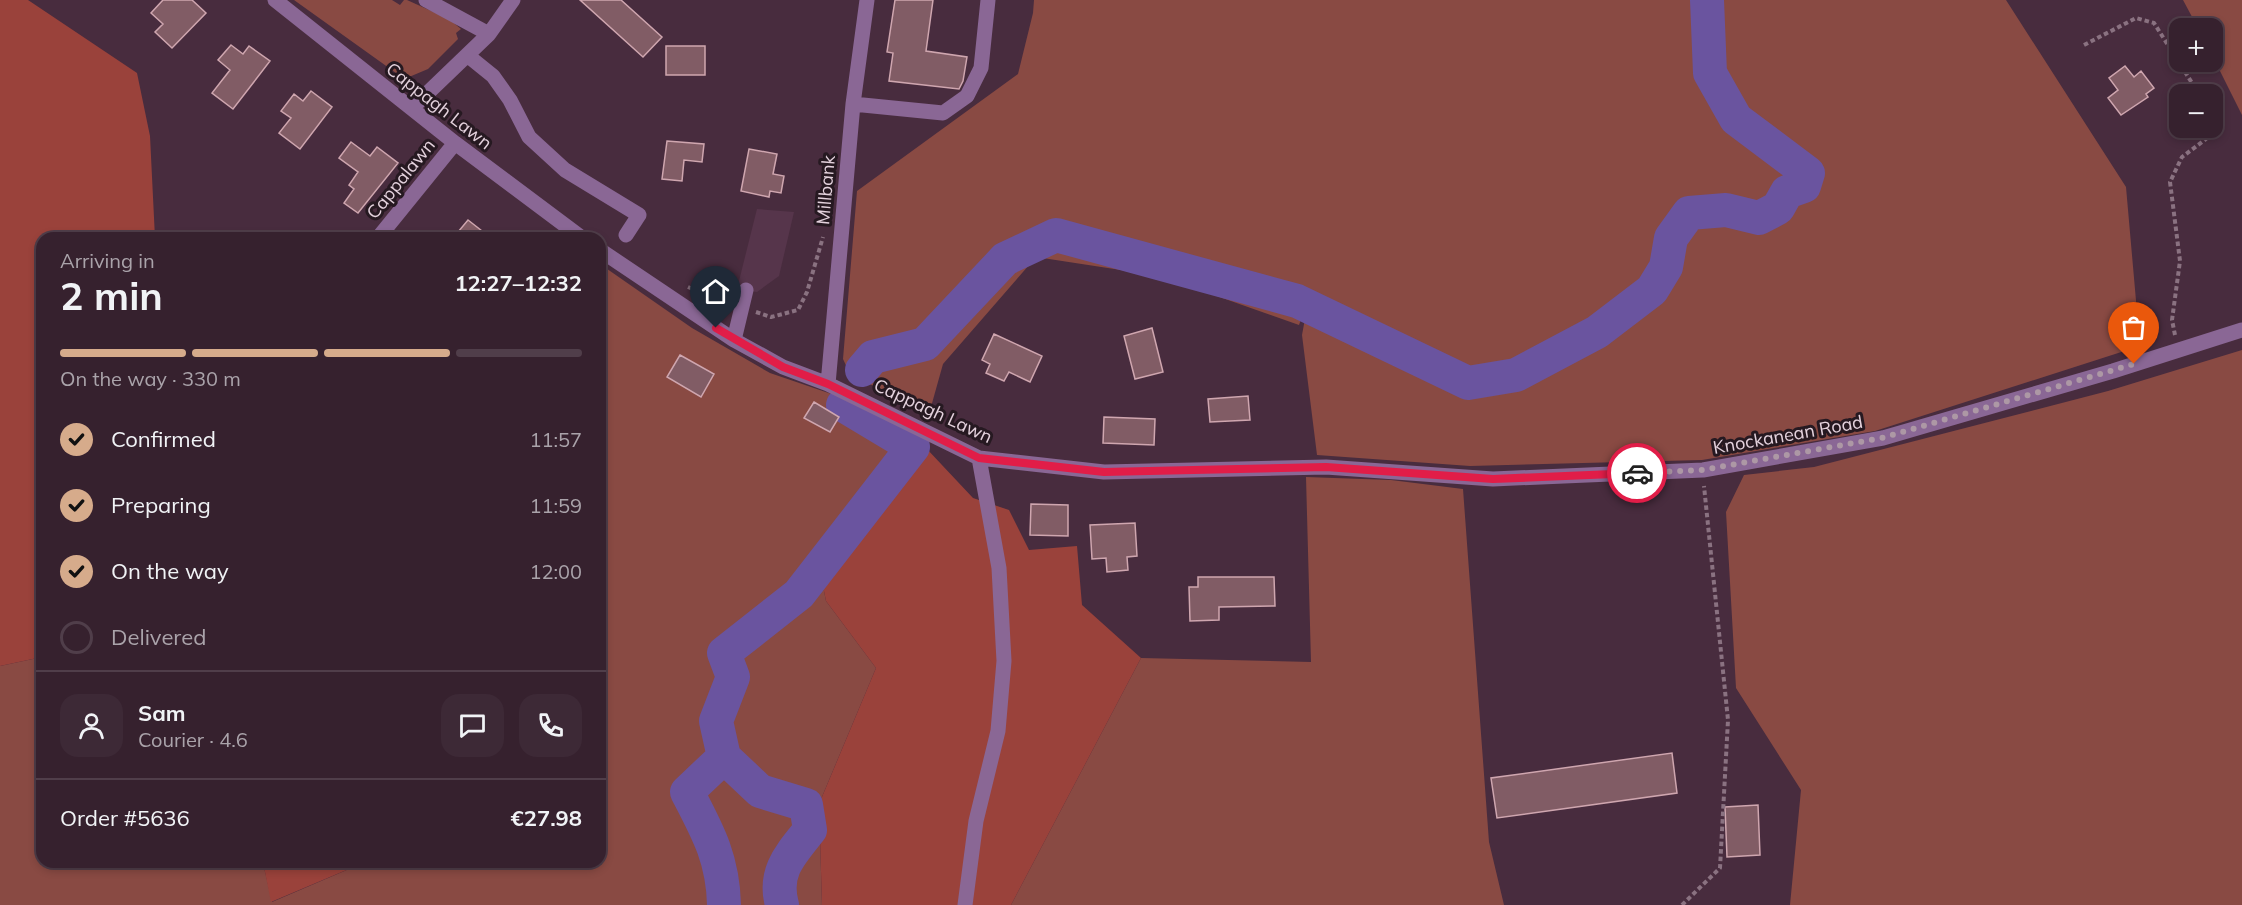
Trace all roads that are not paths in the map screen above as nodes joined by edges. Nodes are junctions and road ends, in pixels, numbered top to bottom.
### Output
1 (275, 0) edge
2 (426, 0) edge
3 (513, 0) edge
4 (867, 0) edge
5 (988, 0) edge
6 (489, 34) junction
7 (467, 55) junction
8 (853, 104) junction
9 (412, 108) junction
10 (455, 143) junction
11 (383, 232) edge
12 (574, 232) edge
13 (626, 235) dead end
14 (606, 254) edge
15 (746, 290) dead end
16 (2242, 330) edge
17 (734, 340) junction
18 (828, 384) junction
19 (979, 458) junction
20 (1326, 467) joint
21 (965, 905) edge

1 - 9 street, Cappagh Lawn
2 - 6 street
3 - 6 street
4 - 8 street, Millbank
5 - 8 street
6 - 7 street
7 - 9 street
7 - 13 street
8 - 18 street, Millbank
9 - 10 street, Cappagh Lawn
10 - 11 street, Cappalawn
10 - 12 street, Cappagh Lawn
14 - 17 street, Cappagh Lawn
15 - 17 street
16 - 20 street, Knockanean Road
17 - 18 street, Cappagh Lawn
18 - 19 street, Cappagh Lawn
19 - 20 street, Cappagh Lawn
19 - 21 street

